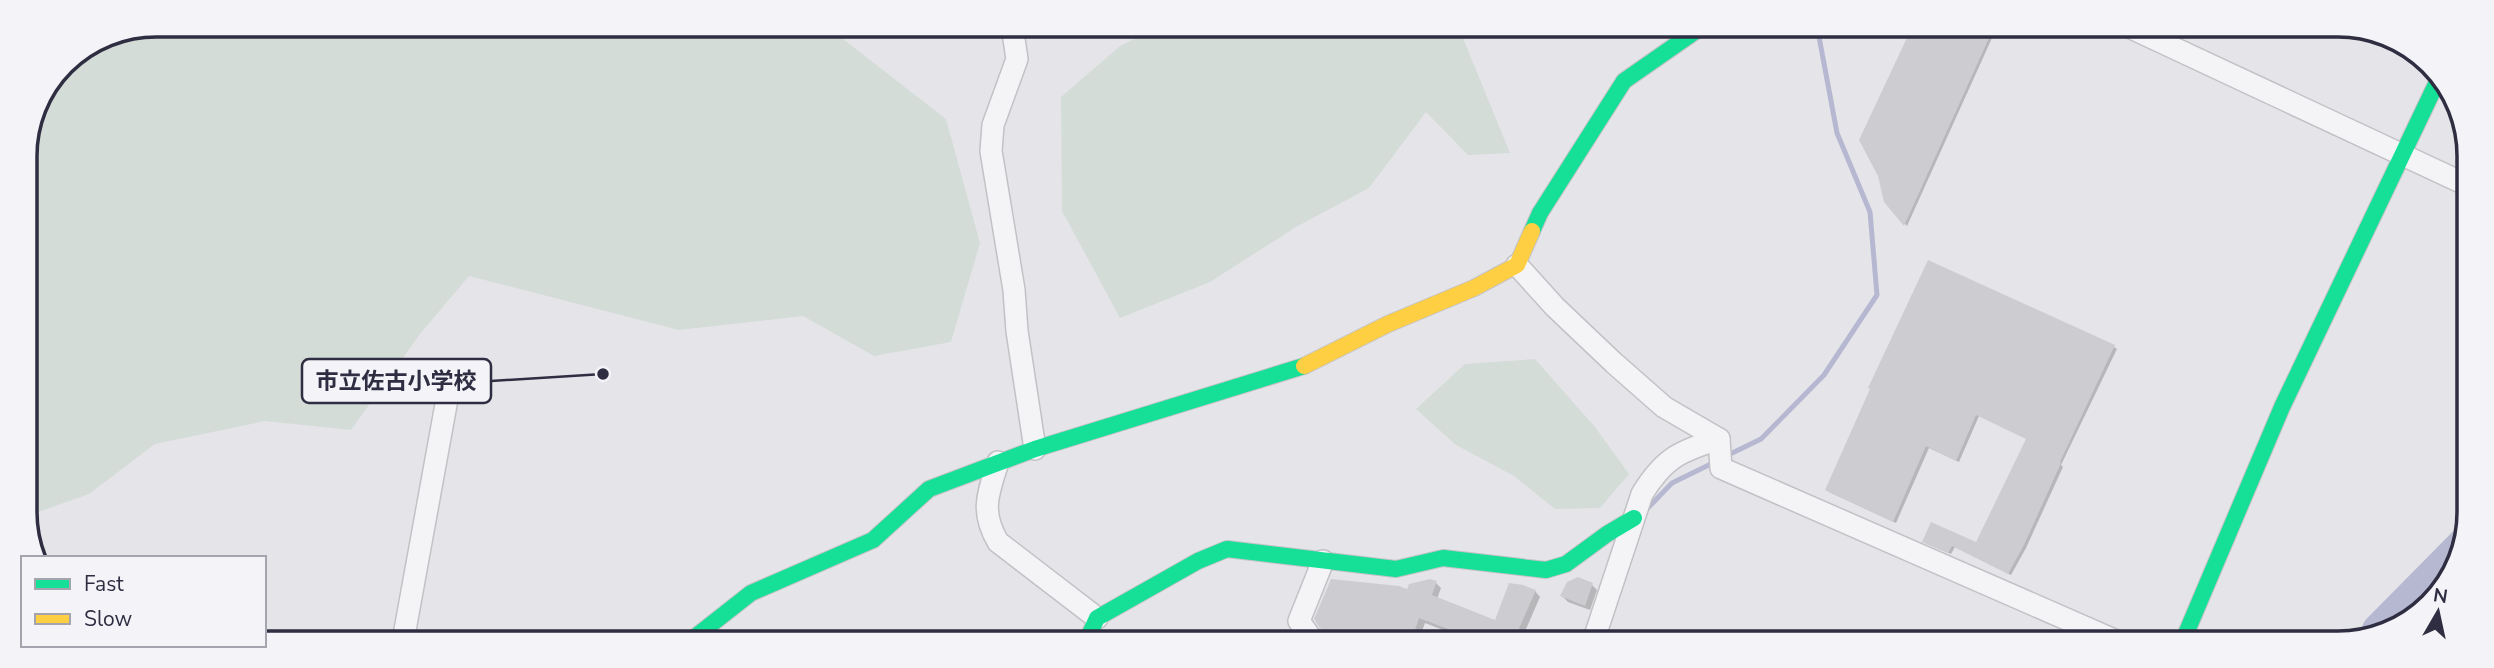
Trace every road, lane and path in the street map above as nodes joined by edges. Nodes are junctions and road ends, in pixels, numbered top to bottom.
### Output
1 (1014, 37) edge
2 (1687, 37) edge
3 (2150, 37) edge
4 (2435, 87) edge
5 (2402, 157) junction
6 (2457, 182) edge
7 (1517, 265) junction
8 (449, 388) dead end
9 (1719, 439) junction
10 (1035, 449) junction
11 (998, 462) junction
12 (1634, 518) junction
13 (1322, 561) junction
14 (1097, 618) junction
15 (405, 631) edge
16 (704, 631) edge
17 (1091, 631) edge
18 (1306, 631) edge
19 (1597, 631) edge
20 (2094, 631) edge
21 (2187, 631) edge

1 - 10 street
2 - 7 street
3 - 5 street
4 - 5 street
5 - 6 street
5 - 21 street
7 - 9 street
7 - 10 street
8 - 15 street
9 - 12 street
9 - 20 street
10 - 11 street
11 - 14 street
11 - 16 street
12 - 13 street
12 - 19 street
13 - 14 street
13 - 18 street
14 - 17 street

